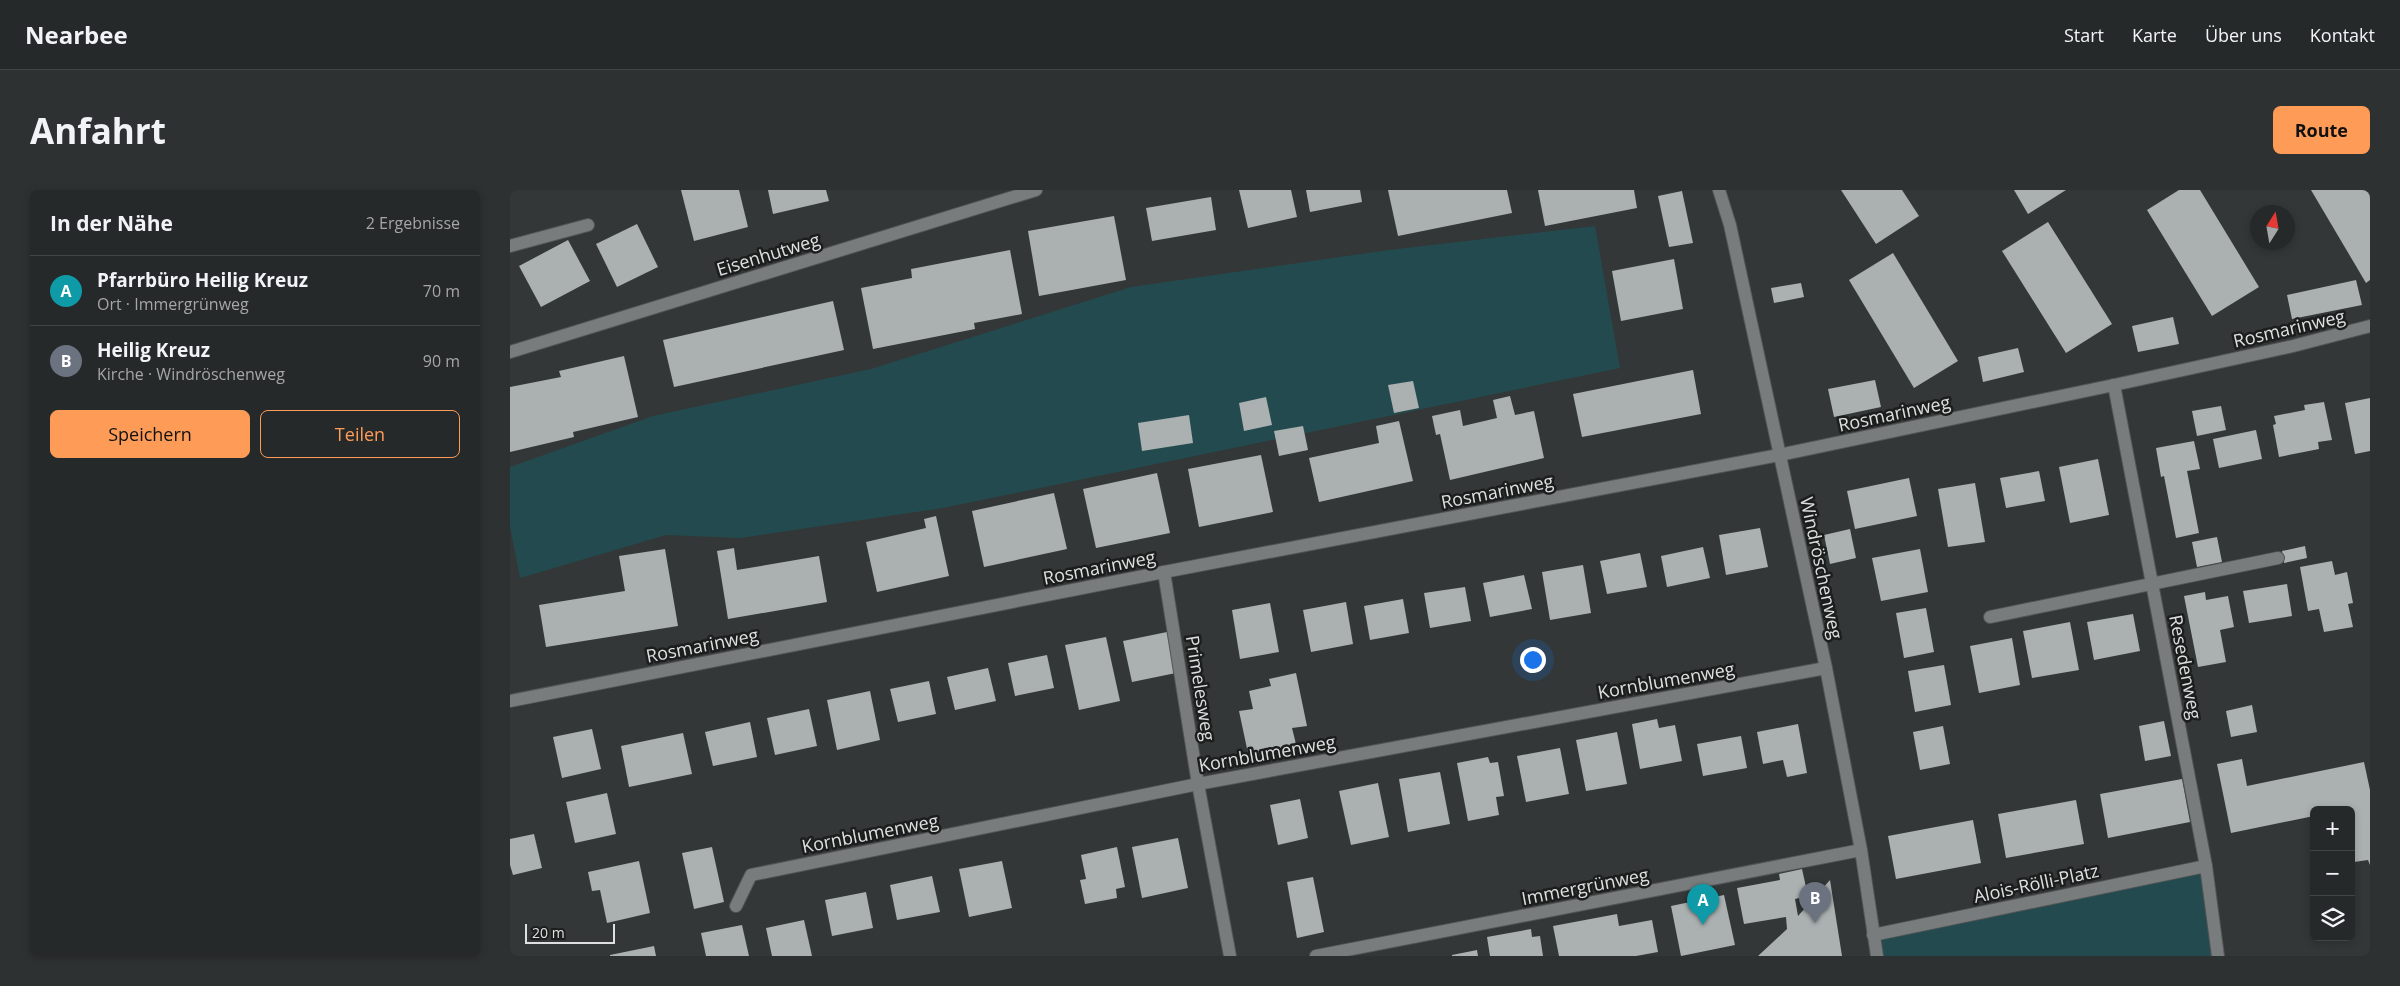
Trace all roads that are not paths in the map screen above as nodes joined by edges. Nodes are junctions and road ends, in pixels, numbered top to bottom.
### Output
1 (1036, 190) edge
2 (1719, 190) edge
3 (588, 225) dead end
4 (510, 246) edge
5 (2370, 326) edge
6 (510, 352) edge
7 (2114, 385) junction
8 (1779, 455) junction
9 (2278, 558) dead end
10 (1164, 572) junction
11 (2152, 584) junction
12 (1990, 617) dead end
13 (1826, 668) junction
14 (510, 700) edge
15 (1198, 784) junction
16 (1861, 850) junction
17 (2206, 866) junction
18 (736, 906) dead end
19 (1873, 935) junction
20 (1230, 956) edge
21 (1316, 956) edge
22 (1877, 956) edge
23 (2218, 956) edge

1 - 6 street, Eisenhutweg
2 - 8 street, Windröschenweg
3 - 4 street
5 - 7 street, Rosmarinweg
7 - 8 street, Rosmarinweg
7 - 11 street, Resedenweg
8 - 10 street, Rosmarinweg
8 - 13 street, Windröschenweg
9 - 11 street
10 - 14 street, Rosmarinweg
10 - 15 street, Primelesweg
11 - 12 street
11 - 17 street, Resedenweg
13 - 15 street, Kornblumenweg
13 - 16 street, Windröschenweg
15 - 18 street, Kornblumenweg
15 - 20 street, Primelesweg
16 - 19 street, Windröschenweg
16 - 21 street, Immergrünweg
17 - 19 street, Alois-Rölli-Platz
17 - 23 street, Resedenweg
19 - 22 street, Windröschenweg

